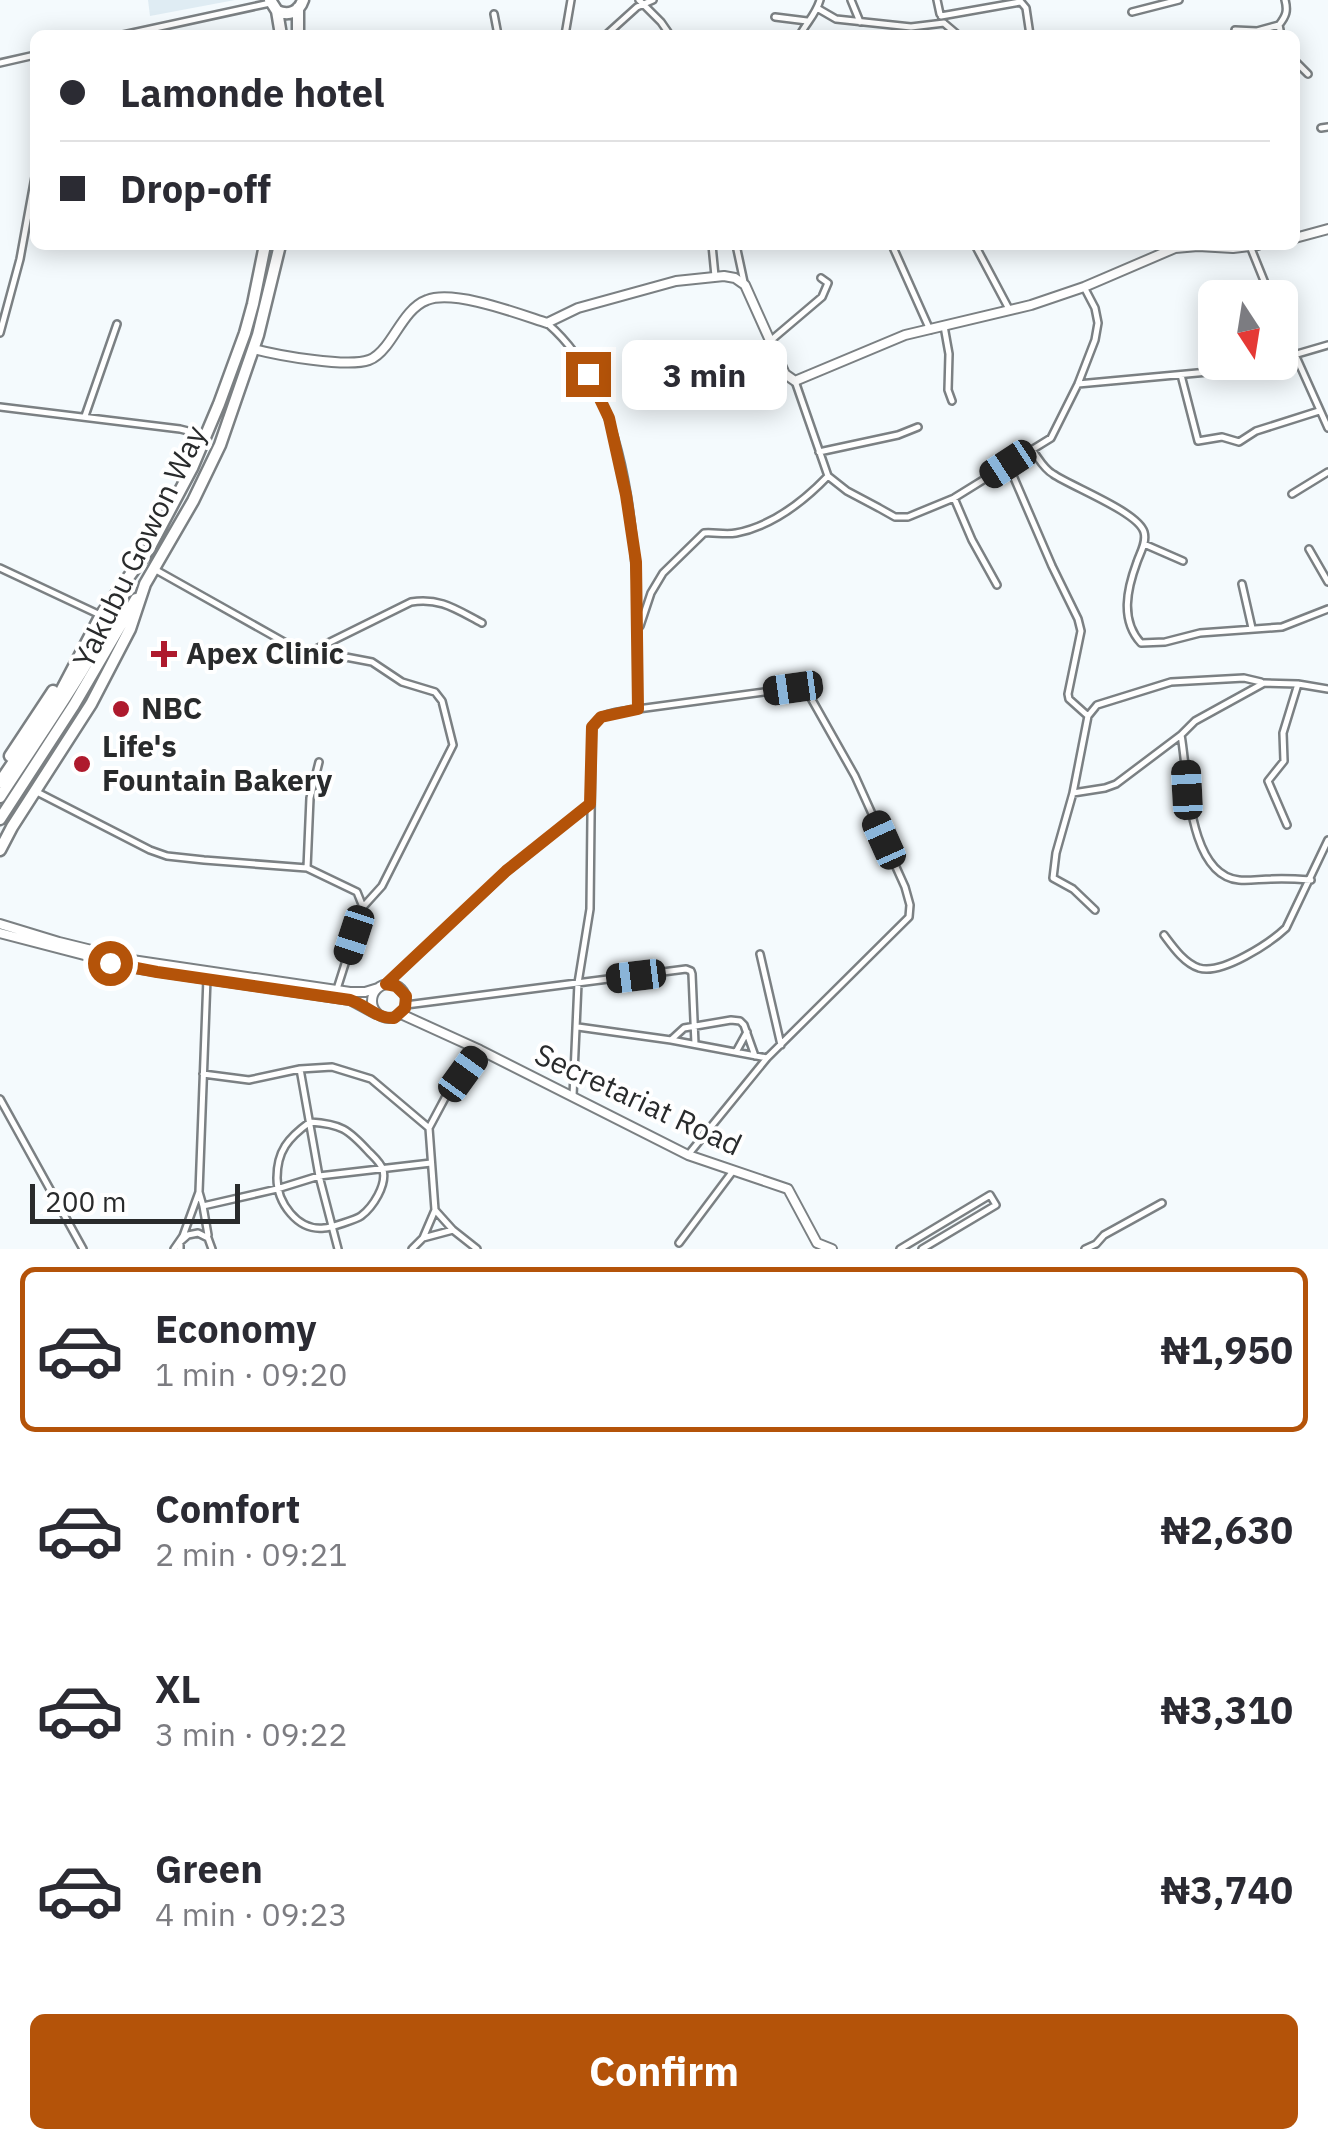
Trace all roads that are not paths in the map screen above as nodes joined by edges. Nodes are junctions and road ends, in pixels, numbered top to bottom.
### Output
1 (571, 0) edge
2 (652, 0) edge
3 (820, 0) edge
4 (852, 0) edge
5 (937, 0) edge
6 (1180, 0) edge
7 (1285, 0) edge
8 (1020, 1) edge
9 (641, 2) edge
10 (300, 4) edge
11 (273, 5) edge
12 (817, 8) junction
13 (1132, 12) dead end
14 (494, 14) dead end
15 (940, 16) junction
16 (776, 17) dead end
17 (807, 21) junction
18 (860, 22) junction
19 (944, 24) junction
20 (1280, 24) junction
21 (149, 30) edge
22 (280, 30) edge
23 (298, 30) edge
24 (497, 30) edge
25 (566, 30) edge
26 (611, 30) edge
27 (667, 30) edge
28 (802, 30) edge
29 (952, 30) edge
30 (1029, 30) edge
31 (1236, 30) dead end
32 (1281, 30) edge
33 (30, 55) edge
34 (0, 64) edge
35 (1300, 66) edge
36 (1308, 74) dead end
37 (30, 205) edge
38 (1328, 228) edge
39 (1300, 236) edge
40 (264, 250) edge
41 (279, 250) edge
42 (712, 250) edge
43 (737, 250) edge
44 (894, 250) edge
45 (978, 250) edge
46 (1166, 250) edge
47 (1250, 250) edge
48 (715, 276) junction
49 (820, 278) dead end
50 (1263, 280) edge
51 (745, 285) junction
52 (1084, 287) junction
53 (1010, 311) junction
54 (547, 323) junction
55 (117, 324) dead end
56 (944, 326) junction
57 (930, 330) junction
58 (0, 333) edge
59 (770, 342) junction
60 (1328, 344) edge
61 (254, 349) junction
62 (1298, 354) edge
63 (1298, 364) edge
64 (1198, 372) edge
65 (1181, 374) junction
66 (795, 381) junction
67 (1078, 384) junction
68 (952, 401) dead end
69 (0, 407) edge
70 (1319, 411) junction
71 (84, 416) junction
72 (918, 426) dead end
73 (1328, 428) edge
74 (206, 436) junction
75 (1033, 450) junction
76 (820, 452) junction
77 (1008, 464) junction
78 (1328, 472) edge
79 (828, 476) junction
80 (1292, 494) dead end
81 (954, 498) junction
82 (1144, 544) junction
83 (1309, 549) dead end
84 (1183, 561) dead end
85 (0, 568) edge
86 (136, 569) junction
87 (154, 569) junction
88 (1328, 582) edge
89 (145, 584) junction
90 (1242, 584) dead end
91 (998, 585) dead end
92 (1328, 609) edge
93 (101, 616) junction
94 (482, 623) dead end
95 (1252, 628) junction
96 (638, 633) junction
97 (83, 650) junction
98 (312, 651) junction
99 (1264, 683) junction
100 (1298, 684) junction
101 (1328, 689) edge
102 (638, 709) junction
103 (1088, 716) junction
104 (1181, 734) junction
105 (320, 762) dead end
106 (0, 770) edge
107 (0, 782) edge
108 (35, 791) junction
109 (1072, 793) junction
110 (0, 797) edge
111 (590, 804) junction
112 (0, 820) edge
113 (1287, 825) dead end
114 (1328, 840) edge
115 (0, 850) edge
116 (1318, 858) junction
117 (1328, 866) edge
118 (307, 868) junction
119 (1311, 880) junction
120 (363, 908) junction
121 (1095, 910) dead end
122 (0, 924) edge
123 (0, 933) edge
124 (1164, 934) dead end
125 (760, 954) dead end
126 (207, 976) junction
127 (578, 983) junction
128 (382, 986) junction
129 (337, 989) junction
130 (404, 1009) junction
131 (376, 1014) junction
132 (694, 1026) junction
133 (577, 1027) junction
134 (747, 1032) junction
135 (671, 1040) junction
136 (694, 1044) junction
137 (781, 1044) junction
138 (480, 1050) junction
139 (736, 1052) junction
140 (756, 1056) junction
141 (767, 1058) junction
142 (300, 1070) junction
143 (203, 1074) junction
144 (572, 1097) junction
145 (0, 1099) edge
146 (310, 1122) junction
147 (429, 1128) junction
148 (688, 1155) junction
149 (431, 1162) junction
150 (383, 1167) junction
151 (734, 1171) junction
152 (320, 1176) junction
153 (277, 1189) junction
154 (199, 1192) junction
155 (1162, 1203) dead end
156 (203, 1206) junction
157 (435, 1210) junction
158 (333, 1225) junction
159 (453, 1230) junction
160 (208, 1238) junction
161 (423, 1238) junction
162 (679, 1243) dead end
163 (178, 1247) edge
164 (83, 1249) edge
165 (212, 1249) edge
166 (338, 1249) edge
167 (412, 1249) edge
168 (477, 1249) edge
169 (832, 1249) edge
170 (900, 1249) edge
171 (922, 1249) edge
172 (1086, 1249) edge

1 - 25 street
2 - 9 street
3 - 12 street
4 - 18 street
5 - 15 street
6 - 13 street
7 - 20 street
8 - 15 street
8 - 30 street
9 - 26 street
9 - 27 street
10 - 11 highway
10 - 23 highway
11 - 21 street
11 - 22 highway
12 - 17 street
12 - 18 street
14 - 24 street
15 - 19 street
16 - 17 street
17 - 28 street
18 - 19 street
19 - 29 street
20 - 31 street
20 - 32 street
33 - 34 street
35 - 36 street
37 - 58 street
38 - 39 street
40 - 74 highway, Yakubu Gowon Way
41 - 61 highway, Yakubu Gowon Way
42 - 48 street
43 - 51 street
44 - 57 street
45 - 53 street
46 - 52 street
47 - 50 street
48 - 51 street
48 - 54 street
49 - 59 street
51 - 59 street
52 - 53 street
52 - 67 street
53 - 56 street
54 - 61 street
54 - 96 street
55 - 71 street
56 - 57 street
56 - 68 street
57 - 66 street
59 - 66 street
60 - 62 street
61 - 87 highway, Yakubu Gowon Way
63 - 70 street
64 - 65 street
65 - 67 street
65 - 70 street
66 - 76 street
67 - 75 street
69 - 71 street
70 - 73 street
71 - 74 street
72 - 76 street
74 - 86 highway, Yakubu Gowon Way
75 - 77 street
75 - 82 street
76 - 79 street
77 - 81 street
77 - 103 street
78 - 80 street
79 - 81 street
79 - 96 street
81 - 91 street
82 - 84 street
82 - 95 street
83 - 88 street
85 - 93 street
86 - 93 highway, Yakubu Gowon Way
86 - 110 highway
87 - 89 highway, Yakubu Gowon Way
87 - 98 street
89 - 108 highway, Yakubu Gowon Way
89 - 112 highway
90 - 95 street
92 - 95 street
93 - 97 highway, Yakubu Gowon Way
94 - 98 street
96 - 102 street
97 - 106 highway
97 - 107 highway, Yakubu Gowon Way
98 - 120 street
99 - 100 street
99 - 103 street
99 - 104 street
100 - 101 street
100 - 113 street
102 - 111 street
102 - 137 street
103 - 109 street
104 - 109 street
104 - 119 street
105 - 118 street
108 - 115 highway, Yakubu Gowon Way
108 - 118 street
109 - 121 street
111 - 127 street
111 - 128 street
114 - 116 street
116 - 117 street
116 - 119 street
118 - 120 street
119 - 124 street
120 - 129 street
122 - 126 street
123 - 126 street
125 - 137 street
126 - 129 street
126 - 131 street
126 - 143 street
127 - 130 street
127 - 132 street
127 - 133 street
128 - 129 street
128 - 130 street
128 - 131 street
130 - 131 street
130 - 138 street, Secretariat Road
132 - 134 street
132 - 135 street
132 - 136 street
133 - 135 street
133 - 144 street
134 - 139 street
134 - 140 street
135 - 136 street
136 - 139 street
137 - 141 street
138 - 144 street, Secretariat Road
138 - 147 street
139 - 140 street
140 - 141 street
141 - 148 street
142 - 143 street
142 - 146 street
142 - 147 street
143 - 154 street
144 - 148 street, Secretariat Road
145 - 164 street
146 - 150 street
146 - 152 street
146 - 153 street
147 - 149 street
148 - 151 street, Secretariat Road
149 - 150 street
149 - 157 street
150 - 152 street
150 - 158 street
151 - 162 street
151 - 169 street, Secretariat Road
152 - 153 street
152 - 158 street
153 - 156 street
153 - 158 street
154 - 156 street
154 - 163 street
155 - 172 street
156 - 160 street
157 - 159 street
157 - 161 street
158 - 166 street
159 - 161 street
159 - 168 street
160 - 163 street
160 - 165 street
161 - 167 street
170 - 171 street

